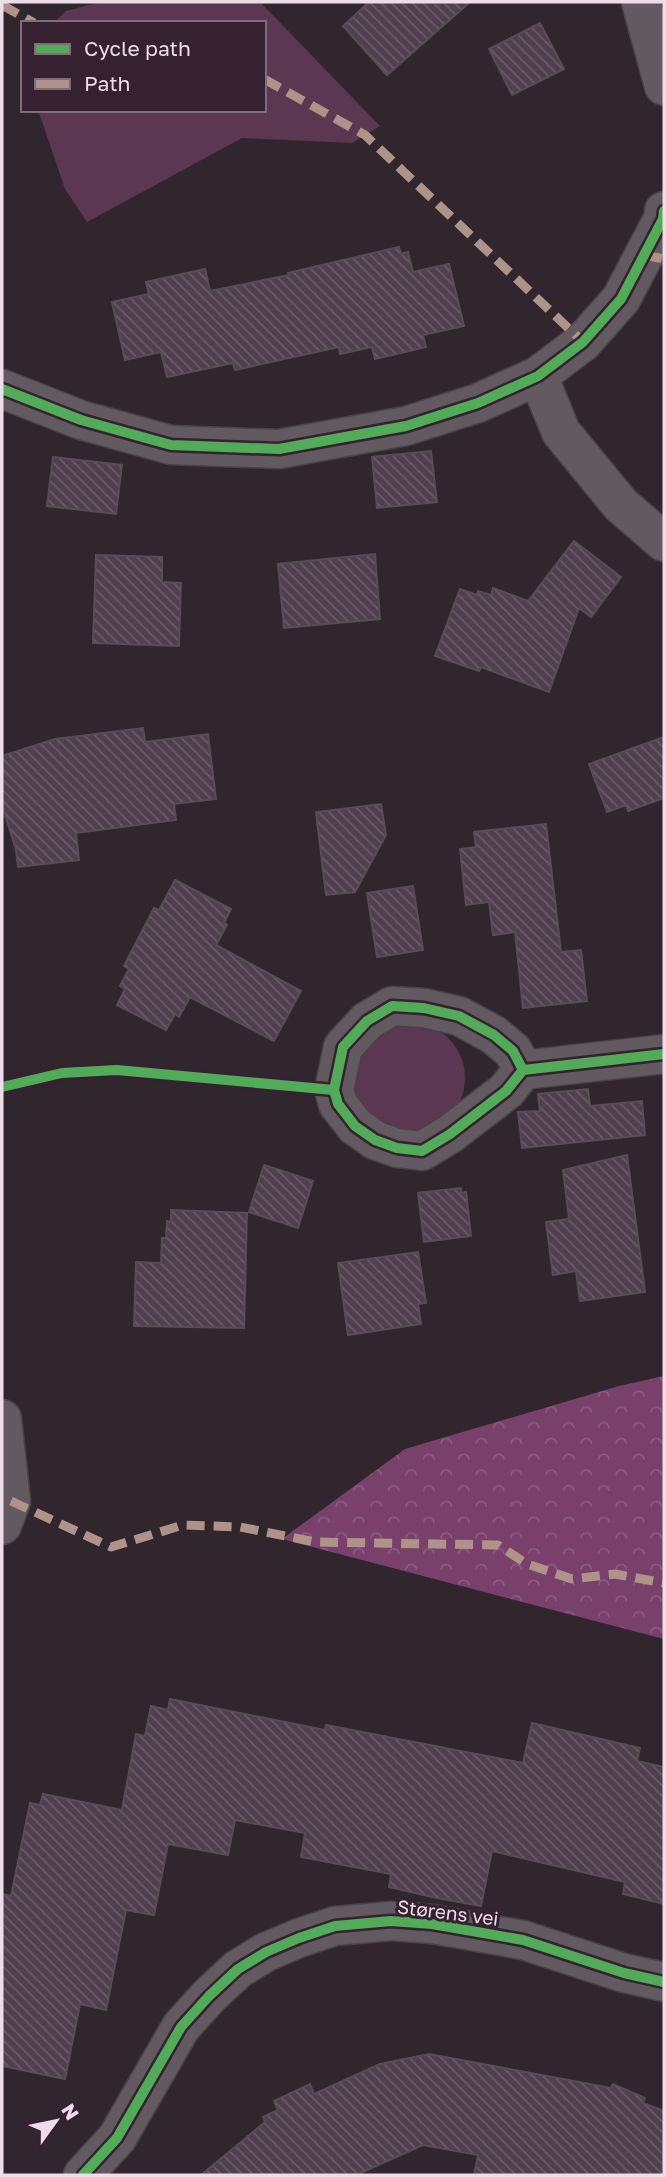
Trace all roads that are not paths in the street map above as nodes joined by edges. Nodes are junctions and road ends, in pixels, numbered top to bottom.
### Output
1 (641, 2) edge
2 (664, 86) edge
3 (664, 211) edge
4 (538, 376) junction
5 (2, 388) edge
6 (664, 542) edge
7 (664, 1054) edge
8 (523, 1070) junction
9 (2, 1419) edge
10 (2, 1525) edge
11 (664, 1982) edge
12 (83, 2175) edge

1 - 2 street
3 - 4 street
4 - 5 street
4 - 6 street
7 - 8 street
8 - 8 street
9 - 10 street
11 - 12 street, Størens vei

